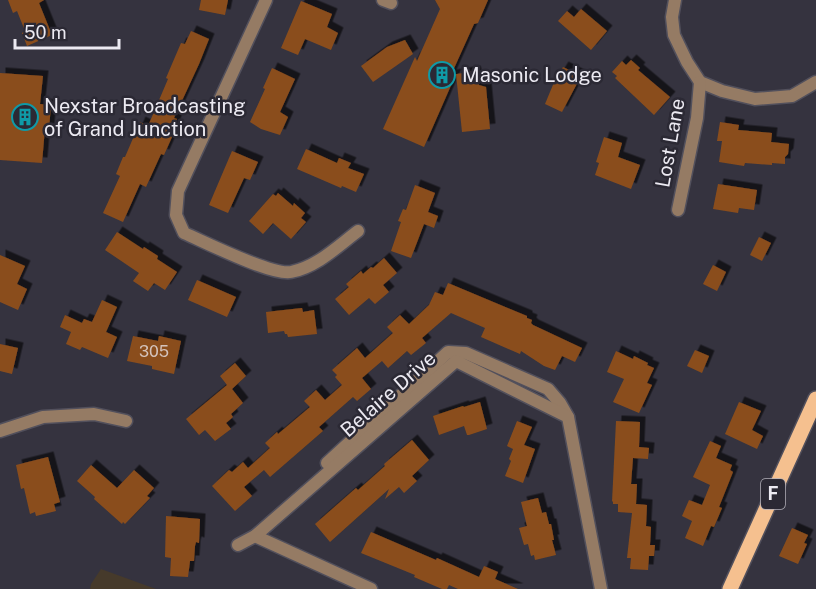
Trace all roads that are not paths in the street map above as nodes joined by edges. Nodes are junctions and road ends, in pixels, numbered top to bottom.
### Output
1 (266, 0) edge
2 (675, 0) edge
3 (700, 82) junction
4 (816, 82) edge
5 (678, 210) dead end
6 (358, 231) dead end
7 (816, 399) edge
8 (126, 422) dead end
9 (0, 431) edge
10 (255, 536) junction
11 (238, 545) dead end
12 (371, 589) edge
13 (601, 589) edge
14 (730, 589) edge

1 - 6 street
2 - 3 street
3 - 4 street
3 - 5 street, Lost Lane
7 - 14 main road, F
8 - 9 street
10 - 11 street
10 - 12 street
10 - 13 street, Belaire Drive

